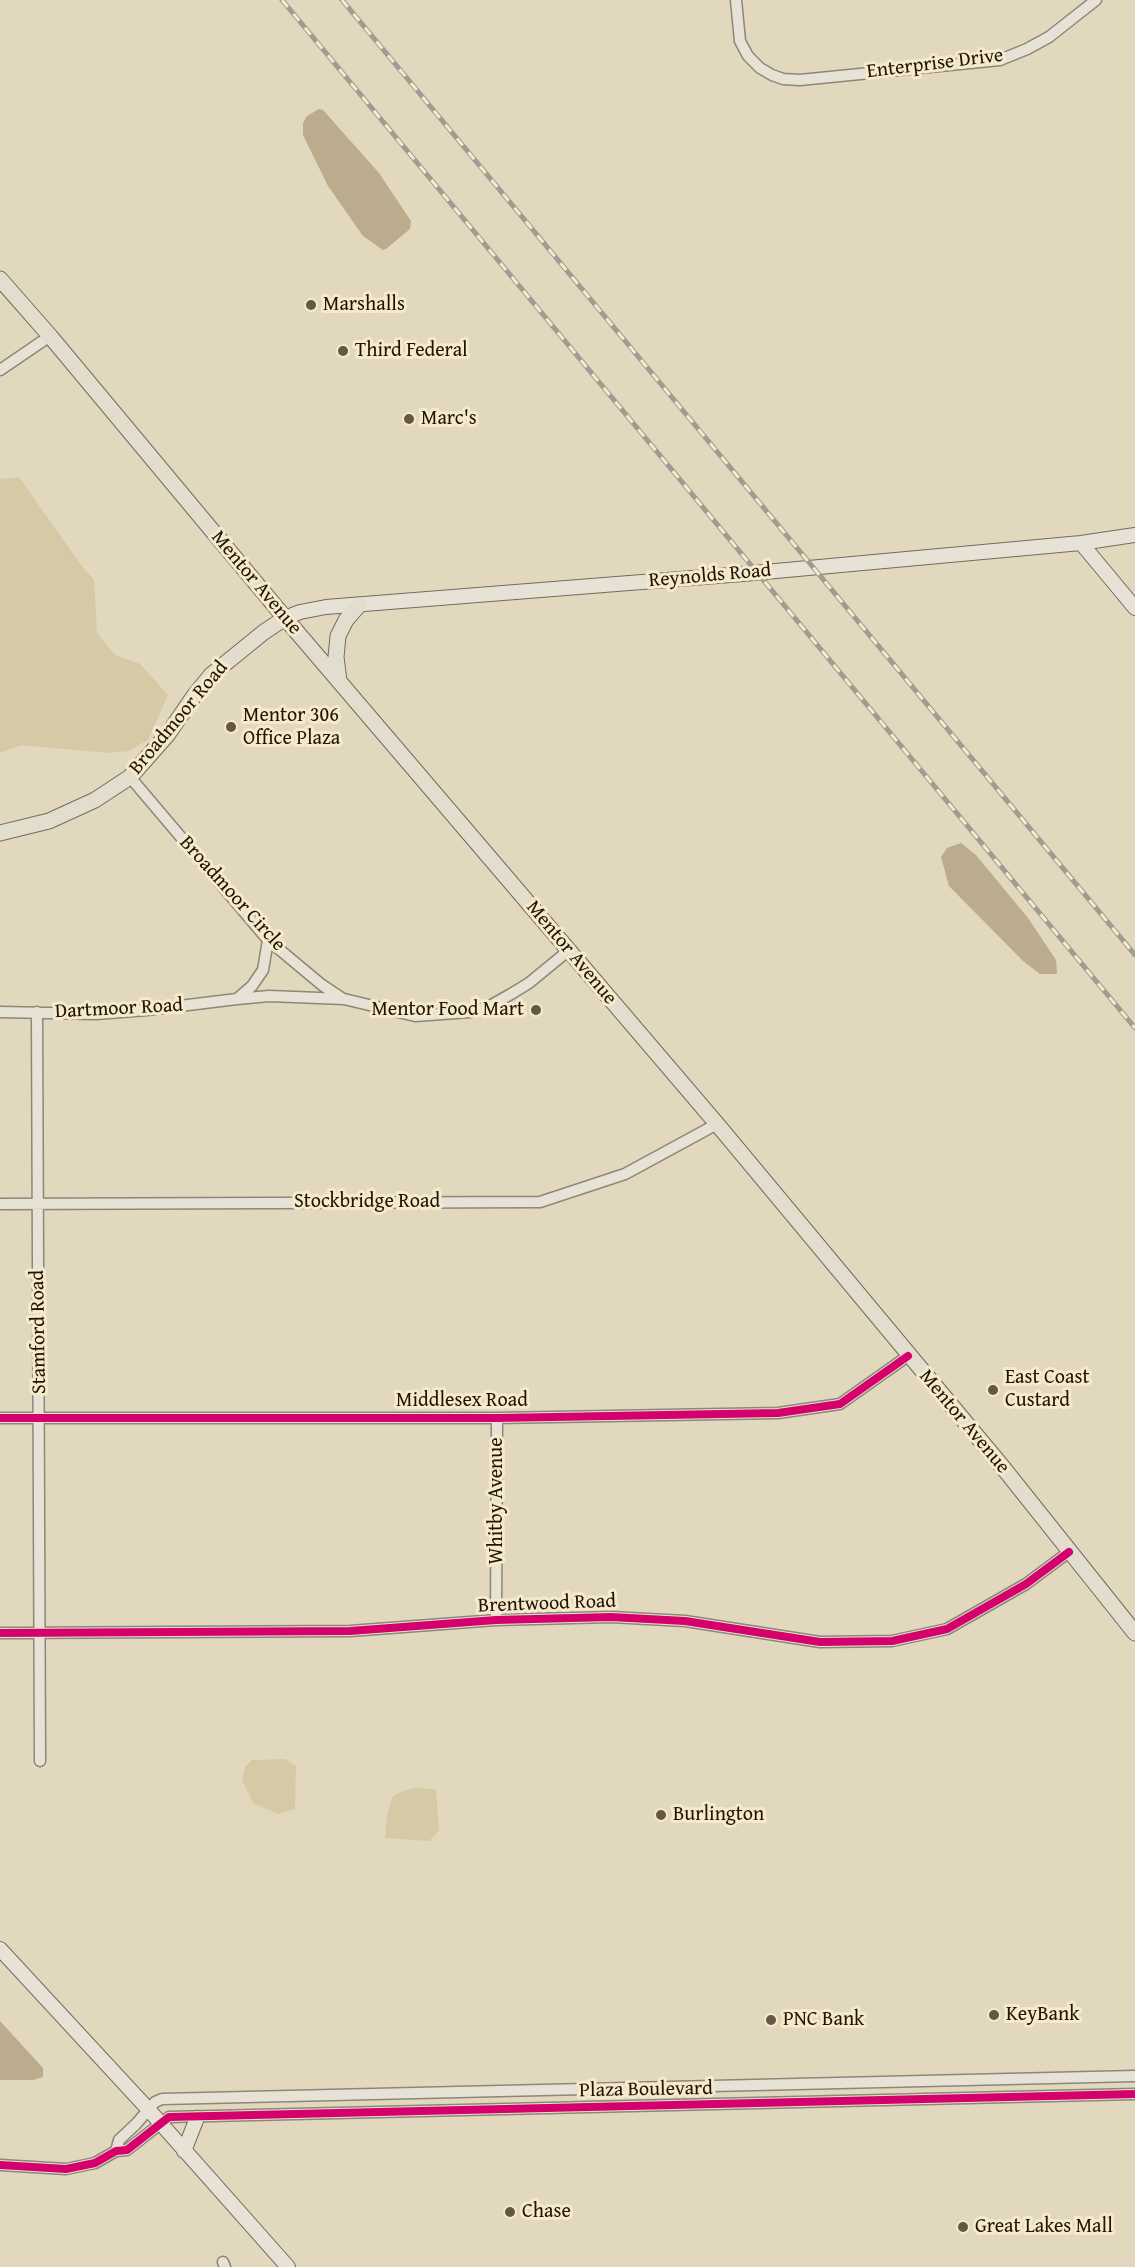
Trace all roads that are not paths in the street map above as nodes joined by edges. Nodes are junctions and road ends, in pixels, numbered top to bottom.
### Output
1 (736, 0) edge
2 (1096, 0) edge
3 (0, 279) edge
4 (51, 336) junction
5 (0, 370) edge
6 (1135, 535) edge
7 (1082, 543) junction
8 (358, 605) junction
9 (1135, 608) edge
10 (285, 618) junction
11 (339, 681) junction
12 (130, 777) junction
13 (0, 832) edge
14 (268, 940) junction
15 (568, 951) junction
16 (237, 999) junction
17 (344, 999) junction
18 (0, 1012) edge
19 (37, 1012) junction
20 (717, 1124) junction
21 (37, 1203) junction
22 (0, 1204) edge
23 (908, 1356) junction
24 (0, 1418) edge
25 (40, 1418) junction
26 (497, 1418) junction
27 (1069, 1552) junction
28 (496, 1620) junction
29 (0, 1633) edge
30 (39, 1633) junction
31 (1135, 1633) edge
32 (40, 1761) dead end
33 (0, 1949) edge
34 (1135, 2076) edge
35 (1135, 2094) edge
36 (148, 2109) junction
37 (197, 2118) junction
38 (160, 2123) junction
39 (116, 2151) junction
40 (184, 2151) junction
41 (0, 2165) edge
42 (288, 2267) edge

1 - 2 street, Enterprise Drive
3 - 4 main road, Mentor Avenue
4 - 5 street
4 - 10 main road, Mentor Avenue
6 - 7 main road, Reynolds Road
7 - 8 main road, Reynolds Road
7 - 9 main road
8 - 10 main road, Reynolds Road
8 - 11 main road
10 - 11 main road, Mentor Avenue
10 - 12 main road, Broadmoor Road
11 - 15 main road, Mentor Avenue
12 - 13 main road, Broadmoor Road
12 - 14 street, Broadmoor Circle
14 - 16 street
14 - 17 street, Broadmoor Circle
15 - 17 street, Dartmoor Road
15 - 20 main road, Mentor Avenue
16 - 17 street, Dartmoor Road
16 - 19 street, Dartmoor Road
18 - 19 street, Dartmoor Road
19 - 21 street, Stamford Road
20 - 21 street, Stockbridge Road
20 - 23 main road, Mentor Avenue
21 - 22 street, Stockbridge Road
21 - 25 street, Stamford Road
23 - 26 street, Middlesex Road
23 - 27 main road, Mentor Avenue
24 - 25 street, Middlesex Road
25 - 26 street, Middlesex Road
25 - 30 street, Stamford Road
26 - 28 street, Whitby Avenue
27 - 28 street, Brentwood Road
27 - 31 main road, Mentor Avenue
28 - 30 street, Brentwood Road
29 - 30 street, Brentwood Road
30 - 32 street, Stamford Road
33 - 36 main road
34 - 36 street, Plaza Boulevard
35 - 37 street, Plaza Boulevard
36 - 38 main road
36 - 39 street
37 - 38 street, Plaza Boulevard
37 - 40 main road
38 - 39 street
38 - 40 main road
39 - 41 street
40 - 42 main road

